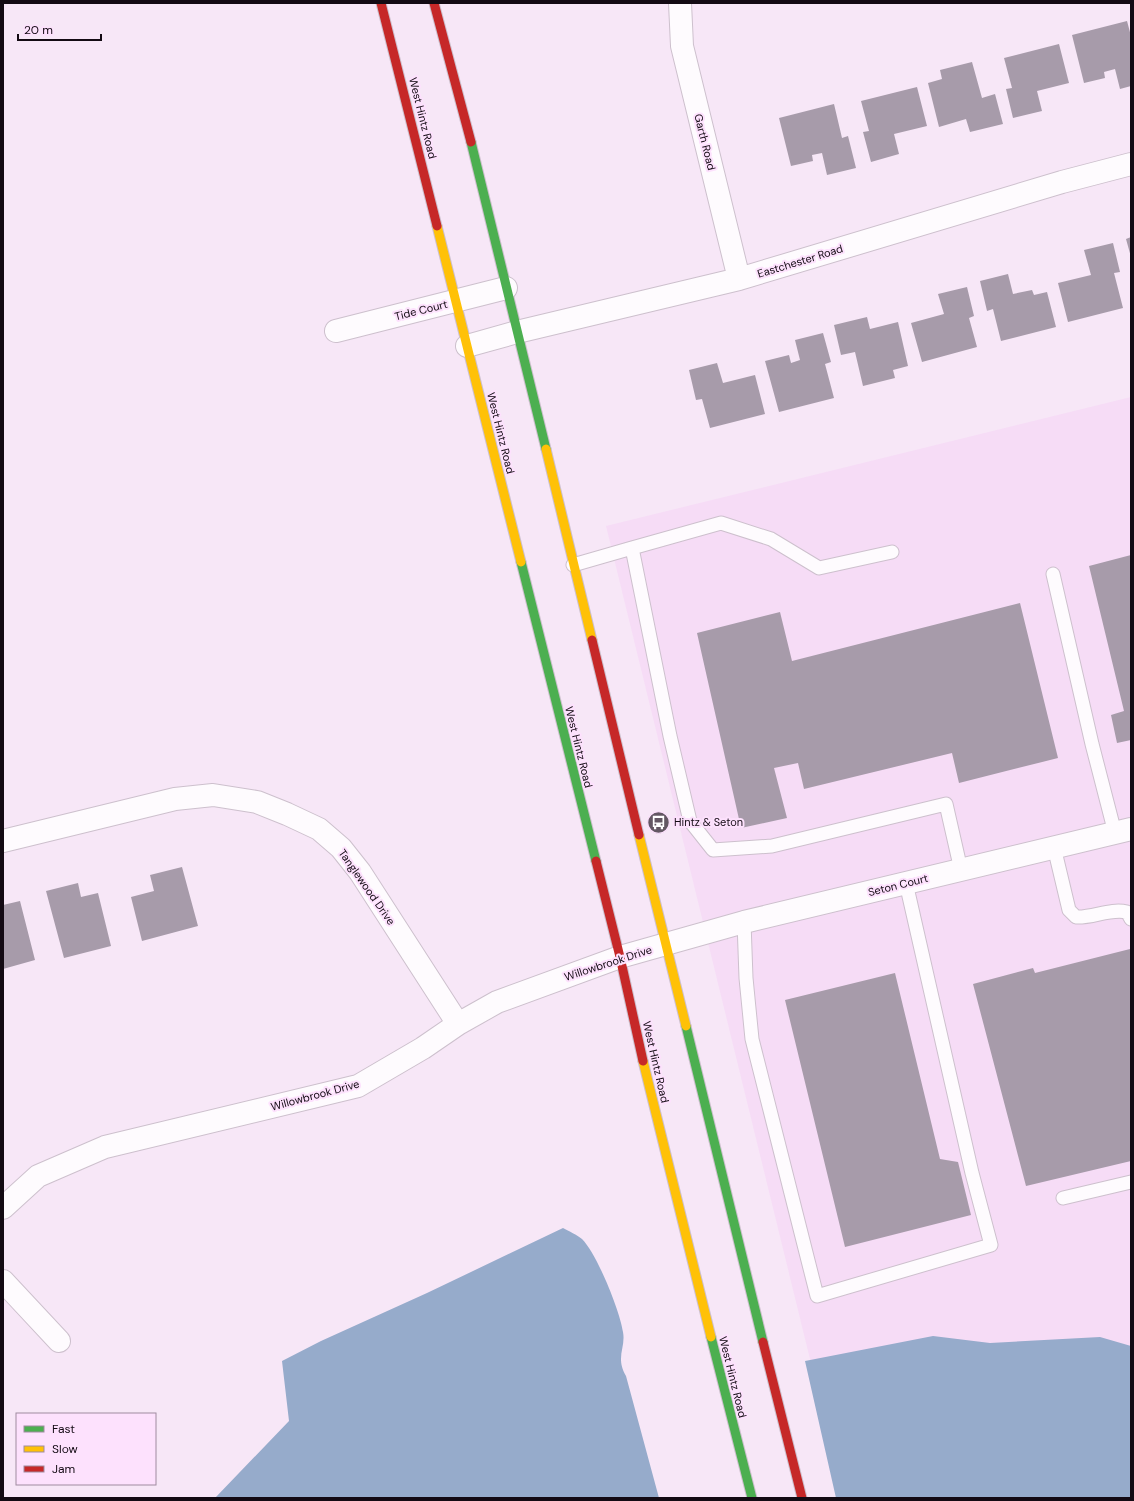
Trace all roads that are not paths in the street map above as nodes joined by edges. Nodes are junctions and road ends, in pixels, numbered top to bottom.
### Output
1 (381, 3) edge
2 (434, 3) edge
3 (680, 3) edge
4 (1131, 164) edge
5 (739, 279) junction
6 (506, 288) junction
7 (456, 301) junction
8 (336, 331) dead end
9 (517, 332) junction
10 (467, 346) junction
11 (632, 548) junction
12 (892, 552) dead end
13 (574, 565) junction
14 (1053, 574) dead end
15 (1123, 831) edge
16 (3, 841) edge
17 (1054, 847) junction
18 (961, 870) junction
19 (906, 883) junction
20 (1131, 920) edge
21 (744, 922) junction
22 (666, 944) junction
23 (620, 957) junction
24 (458, 1024) junction
25 (1131, 1182) edge
26 (1063, 1198) dead end
27 (3, 1208) edge
28 (3, 1281) edge
29 (59, 1341) dead end
30 (752, 1498) edge
31 (802, 1498) edge

1 - 7 main road, West Hintz Road
2 - 6 main road
3 - 5 street, Garth Road
4 - 5 street, Eastchester Road
5 - 9 street, Eastchester Road
6 - 7 street, Tide Court
6 - 9 main road
7 - 8 street, Tide Court
7 - 10 main road, West Hintz Road
9 - 10 street, Eastchester Road
9 - 13 main road
10 - 23 main road, West Hintz Road
11 - 12 lane
11 - 13 lane
11 - 18 lane
13 - 22 main road
14 - 15 lane
15 - 17 street, Seton Court
16 - 24 street, Tanglewood Drive
17 - 18 street, Seton Court
17 - 20 lane
18 - 19 street, Seton Court
19 - 21 street, Seton Court
19 - 21 lane
21 - 22 street, Seton Court
22 - 23 street, Willowbrook Drive
22 - 31 main road
23 - 24 street, Willowbrook Drive
23 - 30 main road, West Hintz Road
24 - 27 street, Willowbrook Drive
25 - 26 lane
28 - 29 street

